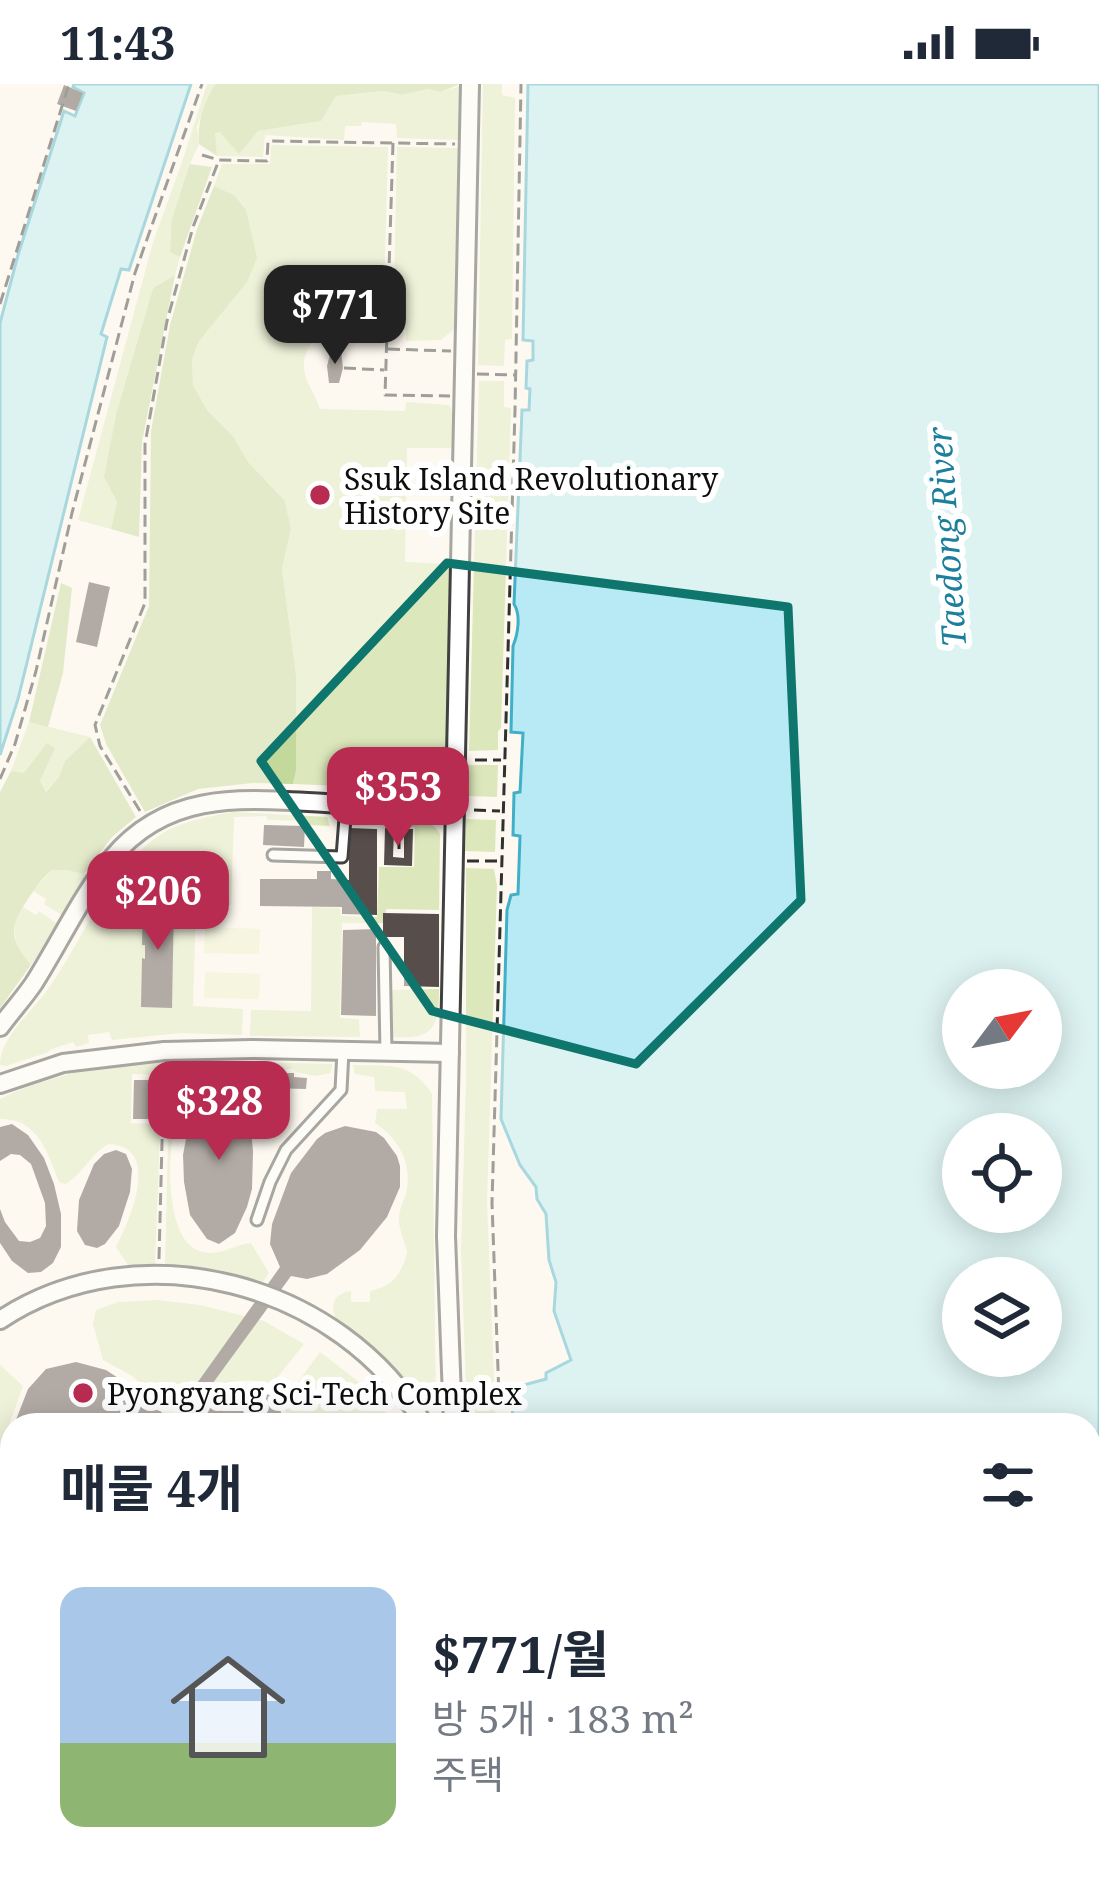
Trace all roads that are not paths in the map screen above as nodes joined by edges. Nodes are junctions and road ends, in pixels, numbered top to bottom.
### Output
1 (470, 84) edge
2 (346, 805) junction
3 (462, 810) junction
4 (273, 855) dead end
5 (384, 947) dead end
6 (0, 1027) edge
7 (343, 1051) junction
8 (386, 1052) junction
9 (450, 1053) junction
10 (0, 1084) edge
11 (257, 1220) dead end
12 (0, 1321) edge
13 (416, 1413) edge
14 (453, 1413) edge

1 - 3 street
2 - 3 street
2 - 4 lane
2 - 6 street
3 - 9 street
5 - 8 lane
7 - 8 street
7 - 10 street
7 - 11 lane
8 - 9 street
9 - 14 street
12 - 13 street

